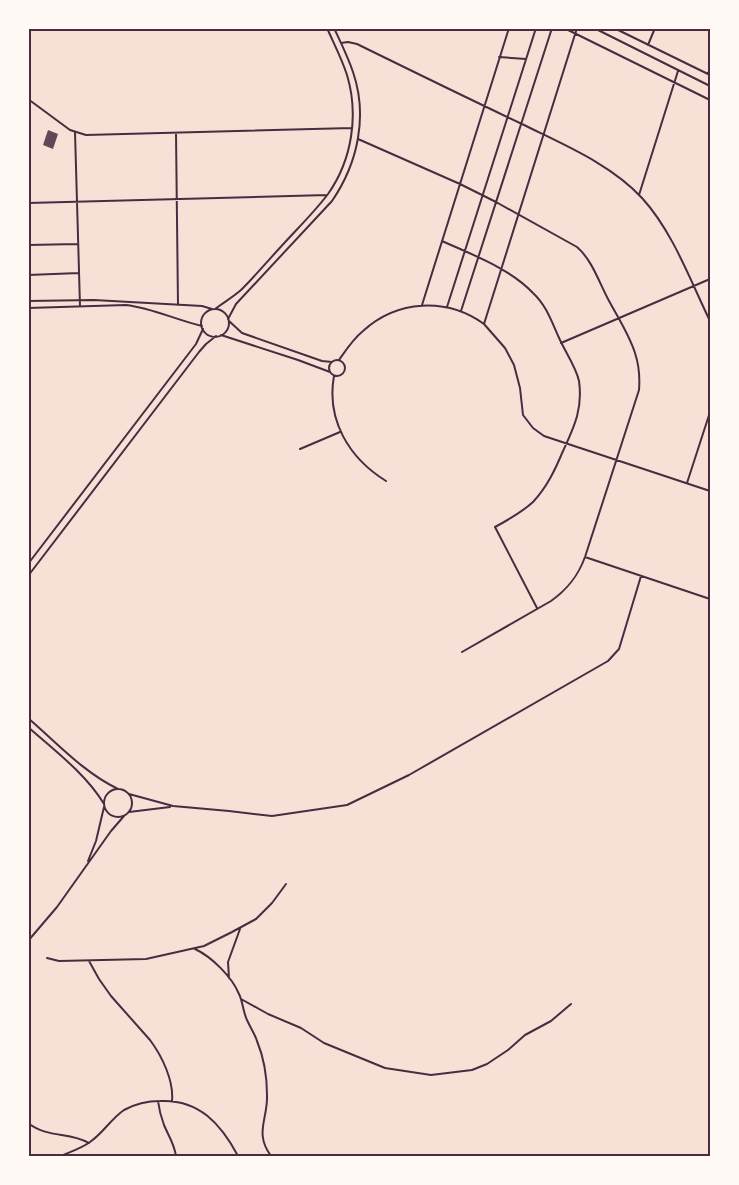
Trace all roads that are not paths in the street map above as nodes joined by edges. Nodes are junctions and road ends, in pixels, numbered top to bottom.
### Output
1 (327, 28) edge
2 (334, 28) edge
3 (508, 28) edge
4 (536, 28) edge
5 (552, 28) edge
6 (564, 28) edge
7 (577, 28) edge
8 (594, 28) edge
9 (614, 28) edge
10 (655, 28) edge
11 (575, 34) junction
12 (341, 43) junction
13 (648, 45) junction
14 (499, 57) junction
15 (526, 59) junction
16 (711, 68) edge
17 (678, 71) junction
18 (709, 75) edge
19 (674, 83) junction
20 (711, 86) edge
21 (28, 99) edge
22 (711, 100) edge
23 (484, 106) junction
24 (507, 117) junction
25 (521, 124) junction
26 (352, 128) junction
27 (75, 132) junction
28 (176, 133) junction
29 (544, 135) junction
30 (358, 139) junction
31 (460, 184) junction
32 (327, 195) junction
33 (483, 195) junction
34 (639, 195) junction
35 (177, 200) junction
36 (77, 201) junction
37 (496, 202) junction
38 (28, 203) edge
39 (519, 214) junction
40 (442, 241) junction
41 (78, 244) junction
42 (28, 245) edge
43 (465, 252) junction
44 (478, 258) junction
45 (501, 270) junction
46 (79, 273) junction
47 (28, 275) edge
48 (711, 279) edge
49 (693, 286) junction
50 (80, 300) junction
51 (28, 301) edge
52 (178, 304) junction
53 (422, 305) junction
54 (80, 307) junction
55 (447, 307) junction
56 (28, 308) edge
57 (213, 309) junction
58 (461, 311) junction
59 (618, 318) junction
60 (229, 320) junction
61 (711, 321) edge
62 (484, 324) junction
63 (202, 328) junction
64 (221, 335) junction
65 (216, 336) junction
66 (561, 343) junction
67 (339, 360) junction
68 (332, 362) junction
69 (330, 372) junction
70 (334, 375) junction
71 (711, 412) edge
72 (340, 432) junction
73 (567, 443) junction
74 (300, 449) dead end
75 (616, 460) junction
76 (386, 481) dead end
77 (687, 483) junction
78 (711, 491) edge
79 (585, 557) junction
80 (28, 564) edge
81 (28, 576) edge
82 (641, 576) junction
83 (711, 599) edge
84 (537, 609) junction
85 (462, 652) dead end
86 (28, 718) edge
87 (28, 727) edge
88 (117, 789) junction
89 (129, 794) junction
90 (104, 805) junction
91 (173, 806) junction
92 (129, 812) junction
93 (124, 816) junction
94 (81, 873) junction
95 (286, 884) dead end
96 (240, 928) junction
97 (28, 941) edge
98 (194, 948) junction
99 (47, 958) dead end
100 (89, 961) junction
101 (230, 980) junction
102 (241, 999) junction
103 (571, 1004) dead end
104 (158, 1101) junction
105 (172, 1101) junction
106 (28, 1124) edge
107 (89, 1143) junction
108 (61, 1156) edge
109 (176, 1156) edge
110 (238, 1156) edge
111 (271, 1156) edge

1 - 26 street
2 - 12 street
3 - 14 street
4 - 15 street
5 - 25 street
6 - 11 street
7 - 11 street
8 - 17 street
9 - 13 street
10 - 13 street
11 - 19 street
11 - 29 street
12 - 23 street
12 - 30 street
13 - 18 street
14 - 15 street
14 - 23 street
15 - 24 street
16 - 18 street
17 - 19 street
17 - 20 street
19 - 22 street
19 - 34 street
21 - 27 street
23 - 24 street
23 - 31 street
24 - 25 street
24 - 33 street
25 - 29 street
25 - 37 street
26 - 28 street
26 - 32 street
27 - 28 street
27 - 36 street
28 - 35 street
29 - 34 street
29 - 39 street
30 - 31 street
30 - 60 street
31 - 33 street
31 - 40 street
32 - 35 street
32 - 57 street
33 - 37 street
33 - 43 street
34 - 49 street
35 - 36 street
35 - 52 street
36 - 38 street
36 - 41 street
37 - 39 street
37 - 44 street
39 - 45 street
39 - 59 street
40 - 43 street
40 - 53 street
41 - 42 street
41 - 46 street
43 - 44 street
43 - 55 street
44 - 45 street
44 - 58 street
45 - 62 street
45 - 66 street
46 - 47 street
46 - 50 street
48 - 49 street
49 - 59 street
49 - 61 street
50 - 51 street
50 - 52 street
50 - 54 street
52 - 57 street
53 - 55 street
53 - 67 street
54 - 56 street
54 - 63 street
55 - 58 street
57 - 60 street
57 - 63 street
58 - 62 street
59 - 66 street
59 - 75 street
60 - 64 street
60 - 68 street
62 - 73 street
63 - 65 street
63 - 80 street
64 - 65 street
64 - 69 street
65 - 81 street
66 - 73 street
67 - 68 street
67 - 70 street
68 - 69 street
69 - 70 street
70 - 72 street
71 - 77 street
72 - 74 street
72 - 76 street
73 - 75 street
73 - 84 street
75 - 77 street
75 - 79 street
77 - 78 street
79 - 82 street
79 - 84 street
82 - 83 street
82 - 91 street
84 - 85 street
86 - 88 street
87 - 90 street
88 - 89 street
88 - 90 street
89 - 91 street
89 - 92 street
90 - 93 street
90 - 94 street
91 - 92 street
92 - 93 street
93 - 94 street
94 - 97 street
95 - 96 street
96 - 98 street
96 - 101 street
98 - 100 street
98 - 101 street
99 - 100 street
100 - 105 street
101 - 102 street
102 - 103 street
102 - 111 street
104 - 105 street
104 - 107 street
104 - 109 street
105 - 110 street
106 - 107 street
107 - 108 street

